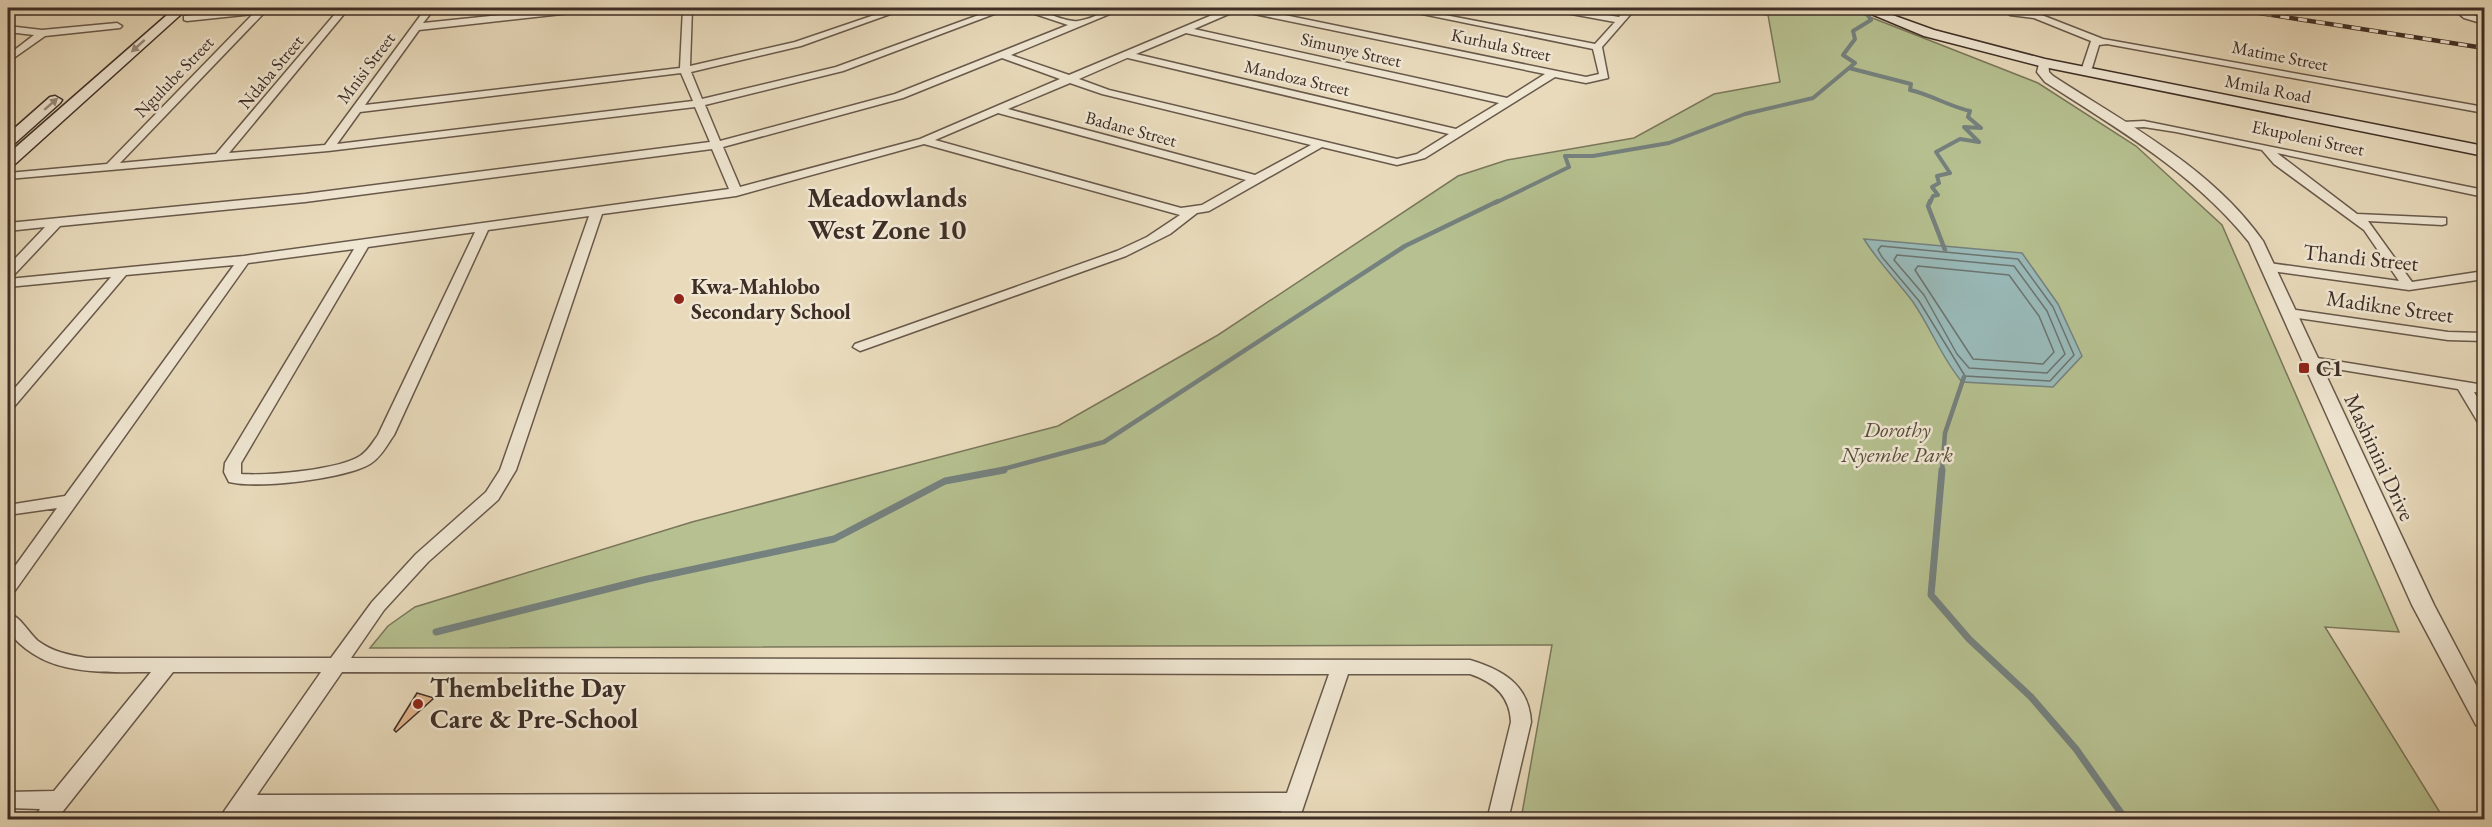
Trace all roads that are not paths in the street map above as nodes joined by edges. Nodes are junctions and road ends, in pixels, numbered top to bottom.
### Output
1 (163, 8) edge
2 (282, 8) edge
3 (344, 8) edge
4 (430, 8) edge
5 (589, 8) edge
6 (687, 8) edge
7 (902, 8) edge
8 (1005, 8) edge
9 (1026, 8) edge
10 (1120, 8) edge
11 (1238, 8) edge
12 (1398, 8) edge
13 (1555, 8) edge
14 (1632, 8) edge
15 (1863, 8) edge
16 (2457, 8) edge
17 (557, 9) edge
18 (261, 11) junction
19 (184, 13) edge
20 (2013, 13) dead end
21 (1620, 20) junction
22 (2484, 21) edge
23 (1077, 25) junction
24 (1908, 25) junction
25 (117, 26) dead end
26 (417, 27) junction
27 (8, 28) edge
28 (1185, 30) junction
29 (42, 33) junction
30 (2100, 41) junction
31 (1972, 42) junction
32 (1596, 47) junction
33 (1002, 55) junction
34 (1128, 55) junction
35 (8, 59) edge
36 (2060, 62) junction
37 (2044, 69) junction
38 (685, 70) junction
39 (2093, 71) junction
40 (1554, 73) junction
41 (1069, 80) junction
42 (2073, 83) junction
43 (1510, 102) junction
44 (699, 103) junction
45 (356, 109) junction
46 (2484, 110) edge
47 (999, 111) junction
48 (2123, 125) junction
49 (1459, 133) junction
50 (8, 141) edge
51 (924, 141) junction
52 (716, 145) junction
53 (1318, 145) junction
54 (328, 148) junction
55 (2266, 148) junction
56 (2484, 149) edge
57 (220, 157) junction
58 (8, 162) edge
59 (111, 166) junction
60 (8, 176) edge
61 (1255, 179) junction
62 (736, 192) junction
63 (2484, 193) edge
64 (1192, 212) junction
65 (596, 213) junction
66 (2358, 218) junction
67 (2442, 221) dead end
68 (57, 222) junction
69 (8, 227) edge
70 (483, 228) junction
71 (364, 243) junction
72 (243, 260) junction
73 (2269, 267) junction
74 (122, 272) junction
75 (8, 273) edge
76 (2484, 274) edge
77 (8, 283) edge
78 (2409, 286) junction
79 (2289, 313) junction
80 (2484, 337) edge
81 (860, 346) dead end
82 (2311, 361) junction
83 (2463, 385) junction
84 (2484, 389) edge
85 (8, 405) edge
86 (2484, 421) edge
87 (70, 501) junction
88 (8, 510) edge
89 (8, 588) edge
90 (8, 619) edge
91 (167, 666) junction
92 (337, 666) junction
93 (1341, 666) junction
94 (2484, 719) edge
95 (8, 800) edge
96 (59, 800) junction
97 (1292, 811) edge
98 (234, 812) edge
99 (43, 819) edge
100 (1497, 819) edge

50 -> 1 main road
2 - 18 street
3 - 57 street, Ndaba Street
4 - 26 street, Mnisi Street
5 - 17 street
6 - 38 street
7 - 38 street
8 - 44 street
9 - 23 street
10 - 23 street
11 - 28 street
11 - 40 street, Kurhula Street
12 - 32 street
13 - 21 street
14 - 21 street
15 - 24 main road
16 - 22 street
17 - 26 street
18 - 19 street
18 - 59 street, Ngulube Street
19 -> 58 main road
20 - 30 street, Matime Street
21 - 32 street
23 - 33 street
24 - 31 main road, Mmila Road
24 - 37 main road, Mmila Road
25 - 29 street
26 - 45 street, Mnisi Street
27 - 29 street
28 - 34 street
28 - 43 street, Simunye Street
29 - 35 street
30 - 39 street
30 - 46 street, Matime Street
31 - 36 main road, Mmila Road
31 - 37 street, Mashinini Drive
32 - 40 street, Kurhula Street
33 - 41 street
33 - 52 street
34 - 41 street
34 - 49 street, Mandoza Street
36 - 37 street, Mashinini Drive
36 - 39 main road, Mmila Road
37 - 39 main road, Mmila Road
37 - 42 street, Mashinini Drive
37 - 48 street, Mashinini Drive
38 - 44 street
38 - 45 street
39 - 42 main road
39 - 56 main road, Mmila Road
40 - 43 street
41 - 47 street
41 - 53 street
42 - 48 street, Mashinini Drive
43 - 49 street
44 - 52 street
44 - 54 street
45 - 54 street, Mnisi Street
47 - 51 street
47 - 61 street, Badane Street
48 - 55 street, Ekupoleni Street
48 - 73 street, Mashinini Drive
49 - 53 street
51 - 62 street
51 - 64 street
52 - 62 street
52 - 68 street
53 - 61 street
54 - 57 street
55 - 63 street, Ekupoleni Street
55 - 66 street
57 - 59 street
59 - 60 street
61 - 64 street
62 - 65 street
64 - 81 street
65 - 70 street
65 - 92 street
66 - 67 street
66 - 78 street
68 - 69 street
68 - 75 street
70 - 71 street
70 - 71 street
71 - 72 street
72 - 74 street
72 - 87 street
73 - 78 street, Thandi Street
73 - 79 street, Mashinini Drive
74 - 77 street
74 - 85 street
76 - 78 street, Thandi Street
79 - 80 street, Madikne Street
79 - 82 street, Mashinini Drive
82 - 83 street
82 - 94 street, Mashinini Drive
83 - 84 street
83 - 86 street
87 - 88 street
87 - 89 street
90 - 91 street
91 - 92 street
91 - 96 street
92 - 93 street
92 - 98 street
93 - 97 street
93 - 100 street
95 - 96 street
96 - 99 street
97 - 98 street

